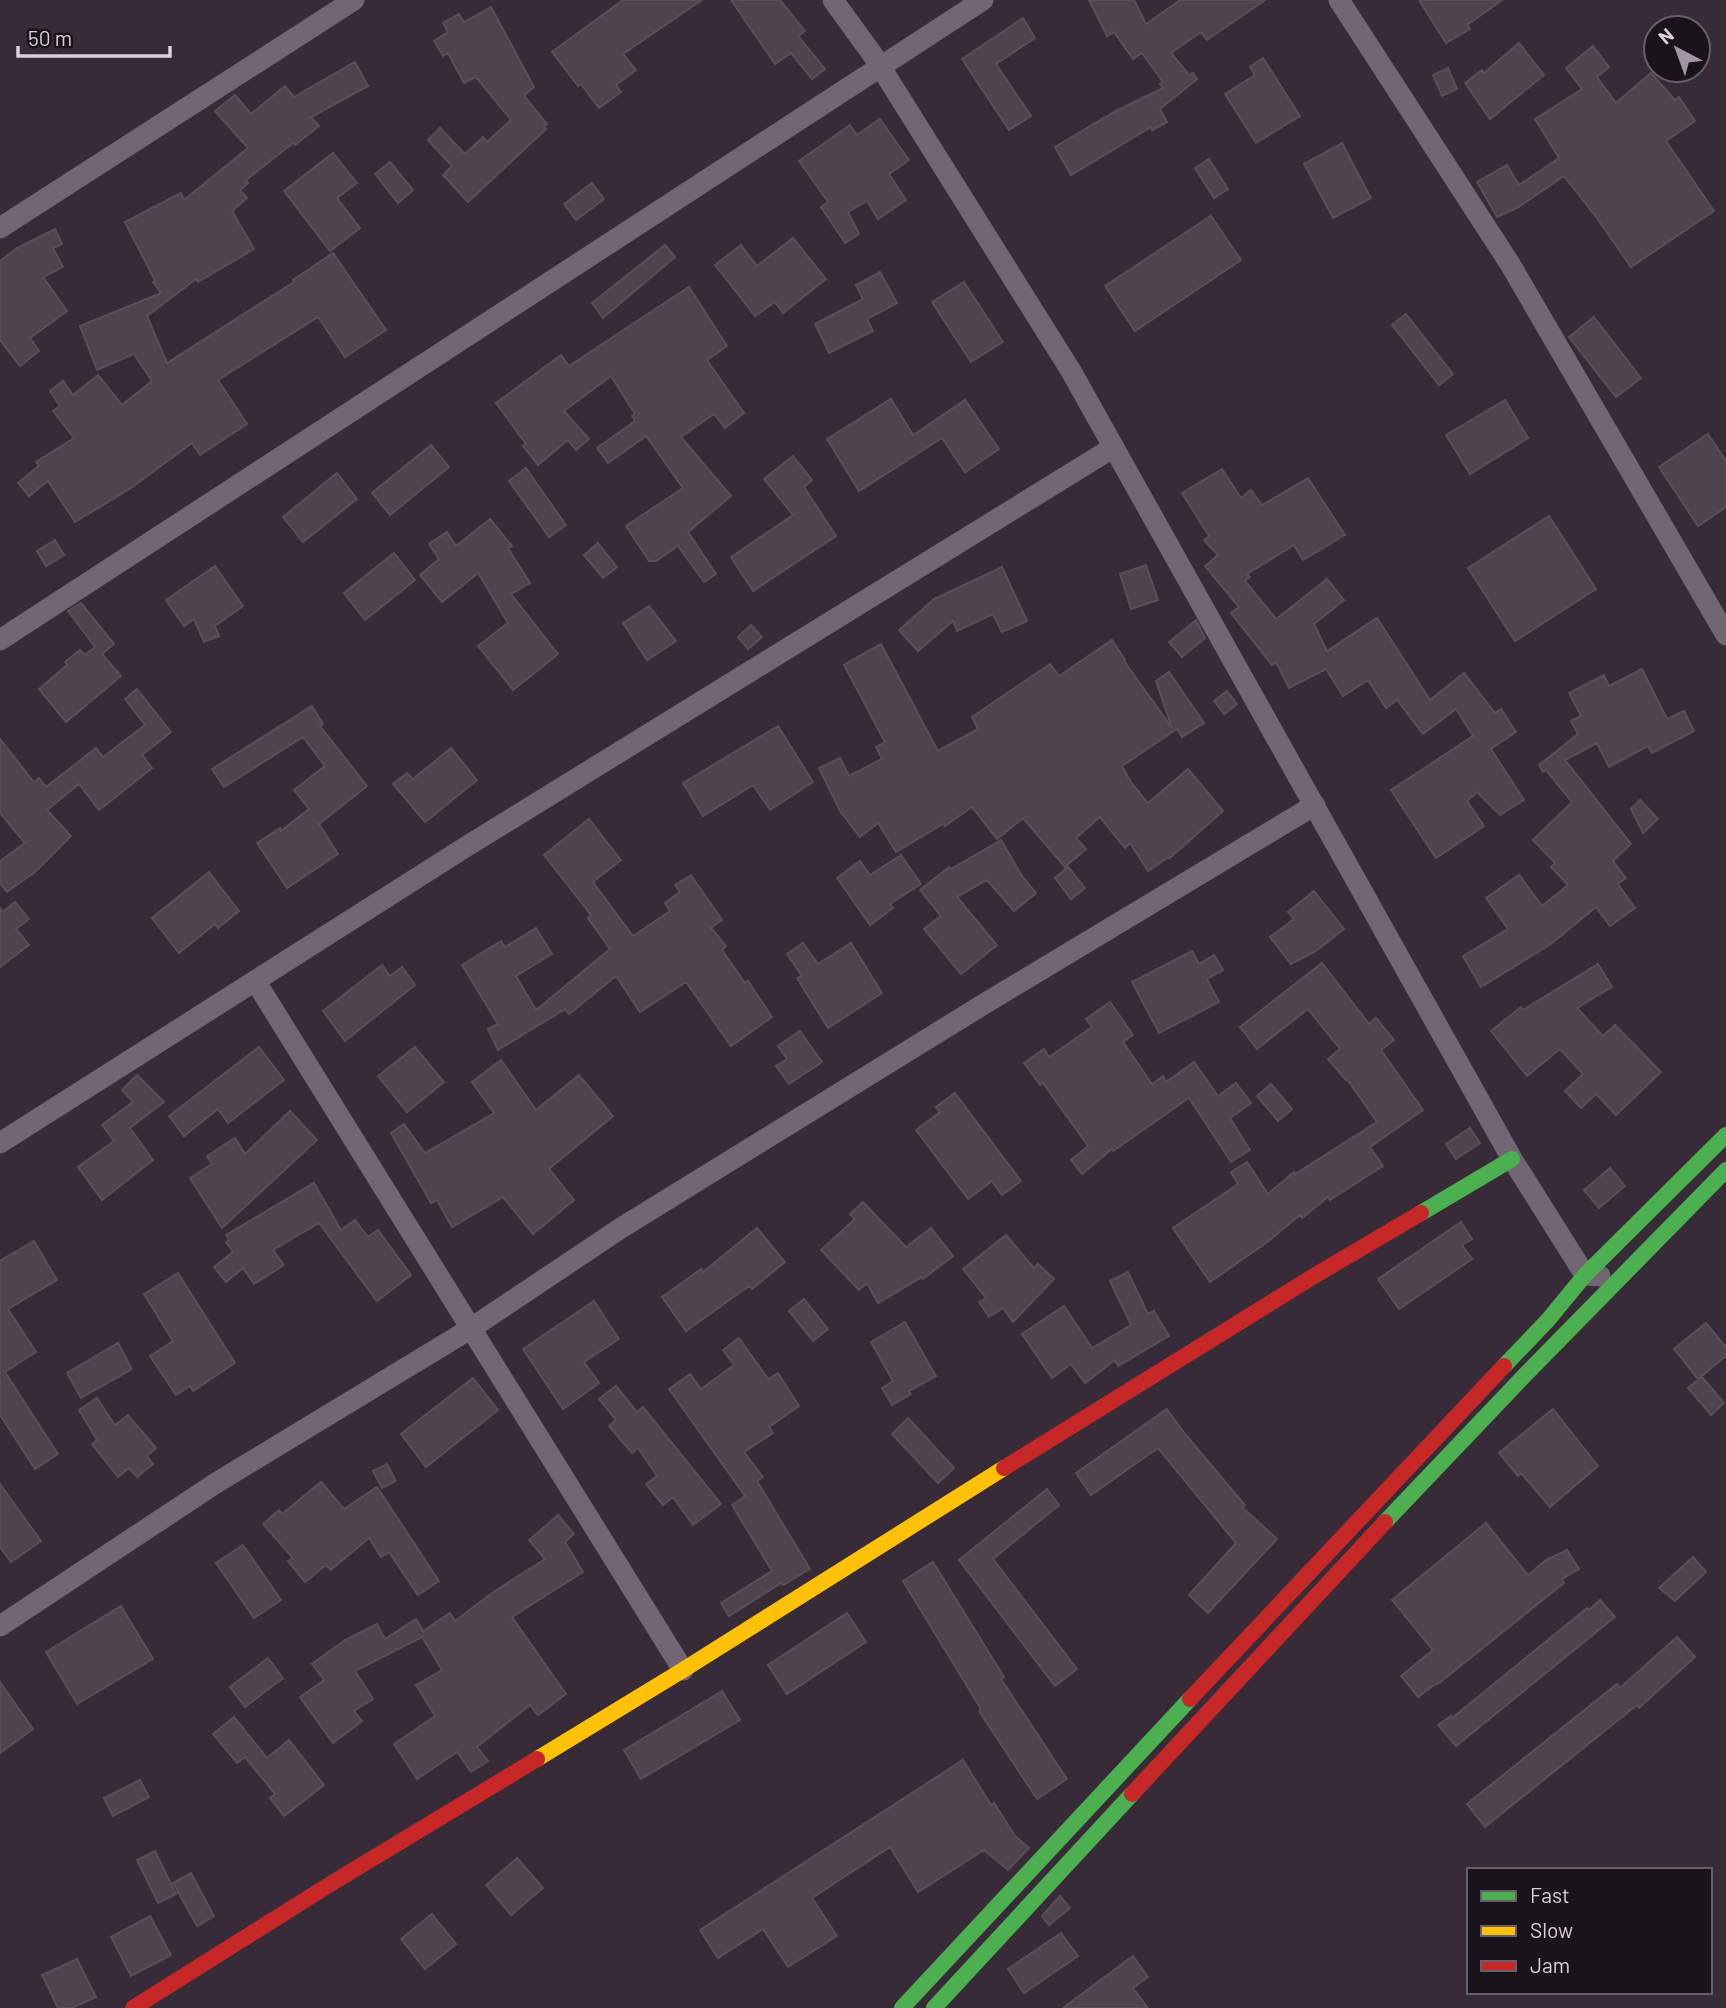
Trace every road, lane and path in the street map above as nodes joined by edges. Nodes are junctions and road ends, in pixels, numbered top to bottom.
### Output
1 (354, 0) edge
2 (833, 0) edge
3 (984, 0) edge
4 (1339, 0) edge
5 (879, 66) junction
6 (0, 228) edge
7 (1114, 447) junction
8 (1726, 635) edge
9 (0, 640) edge
10 (1315, 805) junction
11 (256, 982) junction
12 (1726, 1135) edge
13 (0, 1143) edge
14 (1512, 1159) junction
15 (1726, 1170) edge
16 (1585, 1275) junction
17 (1617, 1278) junction
18 (470, 1329) junction
19 (0, 1626) edge
20 (683, 1670) junction
21 (133, 2008) edge
22 (902, 2008) edge
23 (934, 2008) edge

1 - 6 street
2 - 5 street
3 - 5 street
4 - 8 street
5 - 7 street
5 - 9 street
7 - 10 street
7 - 11 street
10 - 14 street
10 - 18 street
11 - 13 street
11 - 18 street
12 - 16 street
14 - 16 street
14 - 20 street
15 - 17 street
16 - 17 street
16 - 22 street
17 - 23 street
18 - 19 street
18 - 20 street
20 - 21 street

